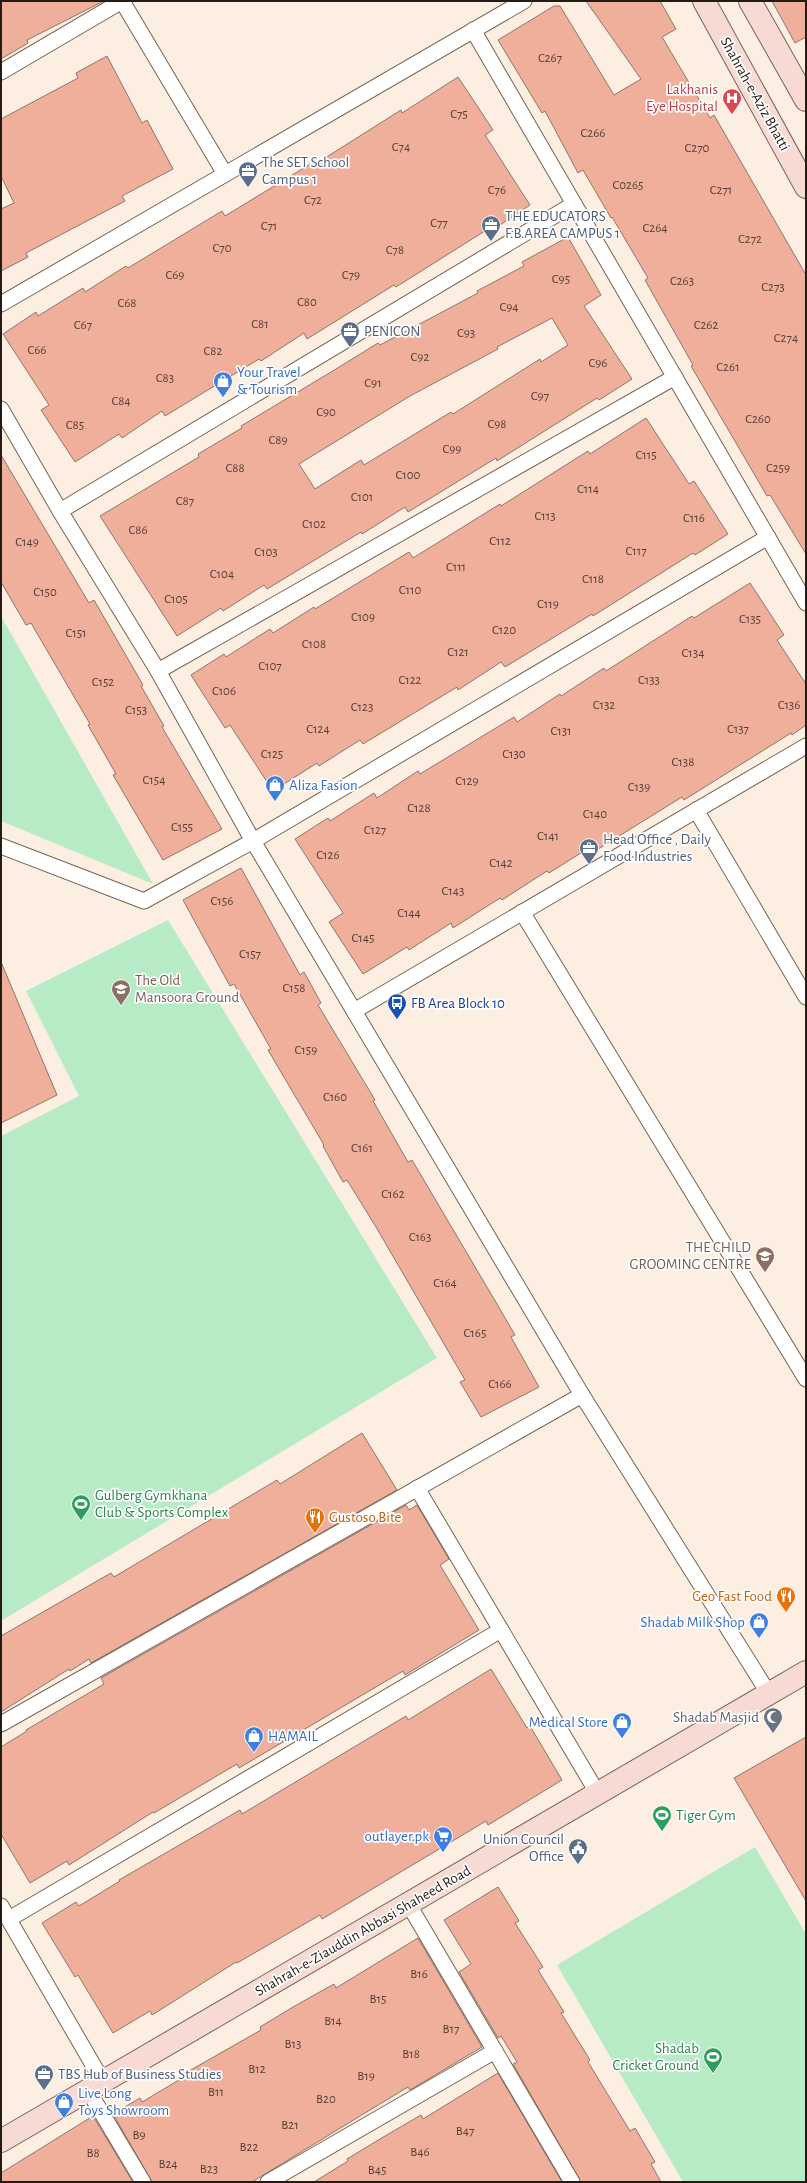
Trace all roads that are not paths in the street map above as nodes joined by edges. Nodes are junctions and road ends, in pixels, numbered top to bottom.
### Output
1 (122, 1) edge
2 (524, 1) edge
3 (704, 1) edge
4 (750, 1) edge
5 (473, 30) junction
6 (1, 72) edge
7 (806, 100) edge
8 (225, 174) junction
9 (806, 187) edge
10 (574, 204) junction
11 (1, 304) edge
12 (675, 377) junction
13 (1, 409) edge
14 (60, 511) junction
15 (768, 537) junction
16 (806, 603) edge
17 (158, 671) junction
18 (806, 746) edge
19 (696, 810) junction
20 (253, 841) junction
21 (1, 846) edge
22 (522, 912) junction
23 (806, 997) edge
24 (354, 1011) junction
25 (806, 1379) edge
26 (582, 1395) junction
27 (418, 1488) junction
28 (501, 1630) junction
29 (806, 1672) edge
30 (769, 1694) junction
31 (1, 1724) edge
32 (598, 1794) junction
33 (409, 1905) junction
34 (1, 1906) edge
35 (9, 1920) junction
36 (495, 2051) junction
37 (96, 2086) junction
38 (1, 2141) edge
39 (143, 2182) edge
40 (268, 2182) edge
41 (572, 2182) edge

1 - 6 street
1 - 8 street
2 - 5 street
3 - 9 street, Shahrah-e-Aziz Bhatti
4 - 7 street
5 - 8 street
5 - 10 street
8 - 11 street
10 - 12 street
10 - 14 street
12 - 15 street
12 - 17 street
13 - 14 street
14 - 17 street
15 - 16 street
15 - 20 street
17 - 20 street
18 - 19 street
19 - 22 street
19 - 23 street
20 - 21 street
20 - 24 street
22 - 24 street
22 - 25 street
24 - 26 street
26 - 27 street
26 - 30 street
27 - 28 street
27 - 31 street
28 - 32 street
28 - 35 street
29 - 30 street, Shahrah-e-Ziauddin Abbasi Shaheed Road
30 - 32 street, Shahrah-e-Ziauddin Abbasi Shaheed Road
32 - 33 street, Shahrah-e-Ziauddin Abbasi Shaheed Road
33 - 36 street
33 - 37 street, Shahrah-e-Ziauddin Abbasi Shaheed Road
34 - 35 street
35 - 37 street
36 - 40 street
36 - 41 street
37 - 38 street, Shahrah-e-Ziauddin Abbasi Shaheed Road
37 - 39 street

